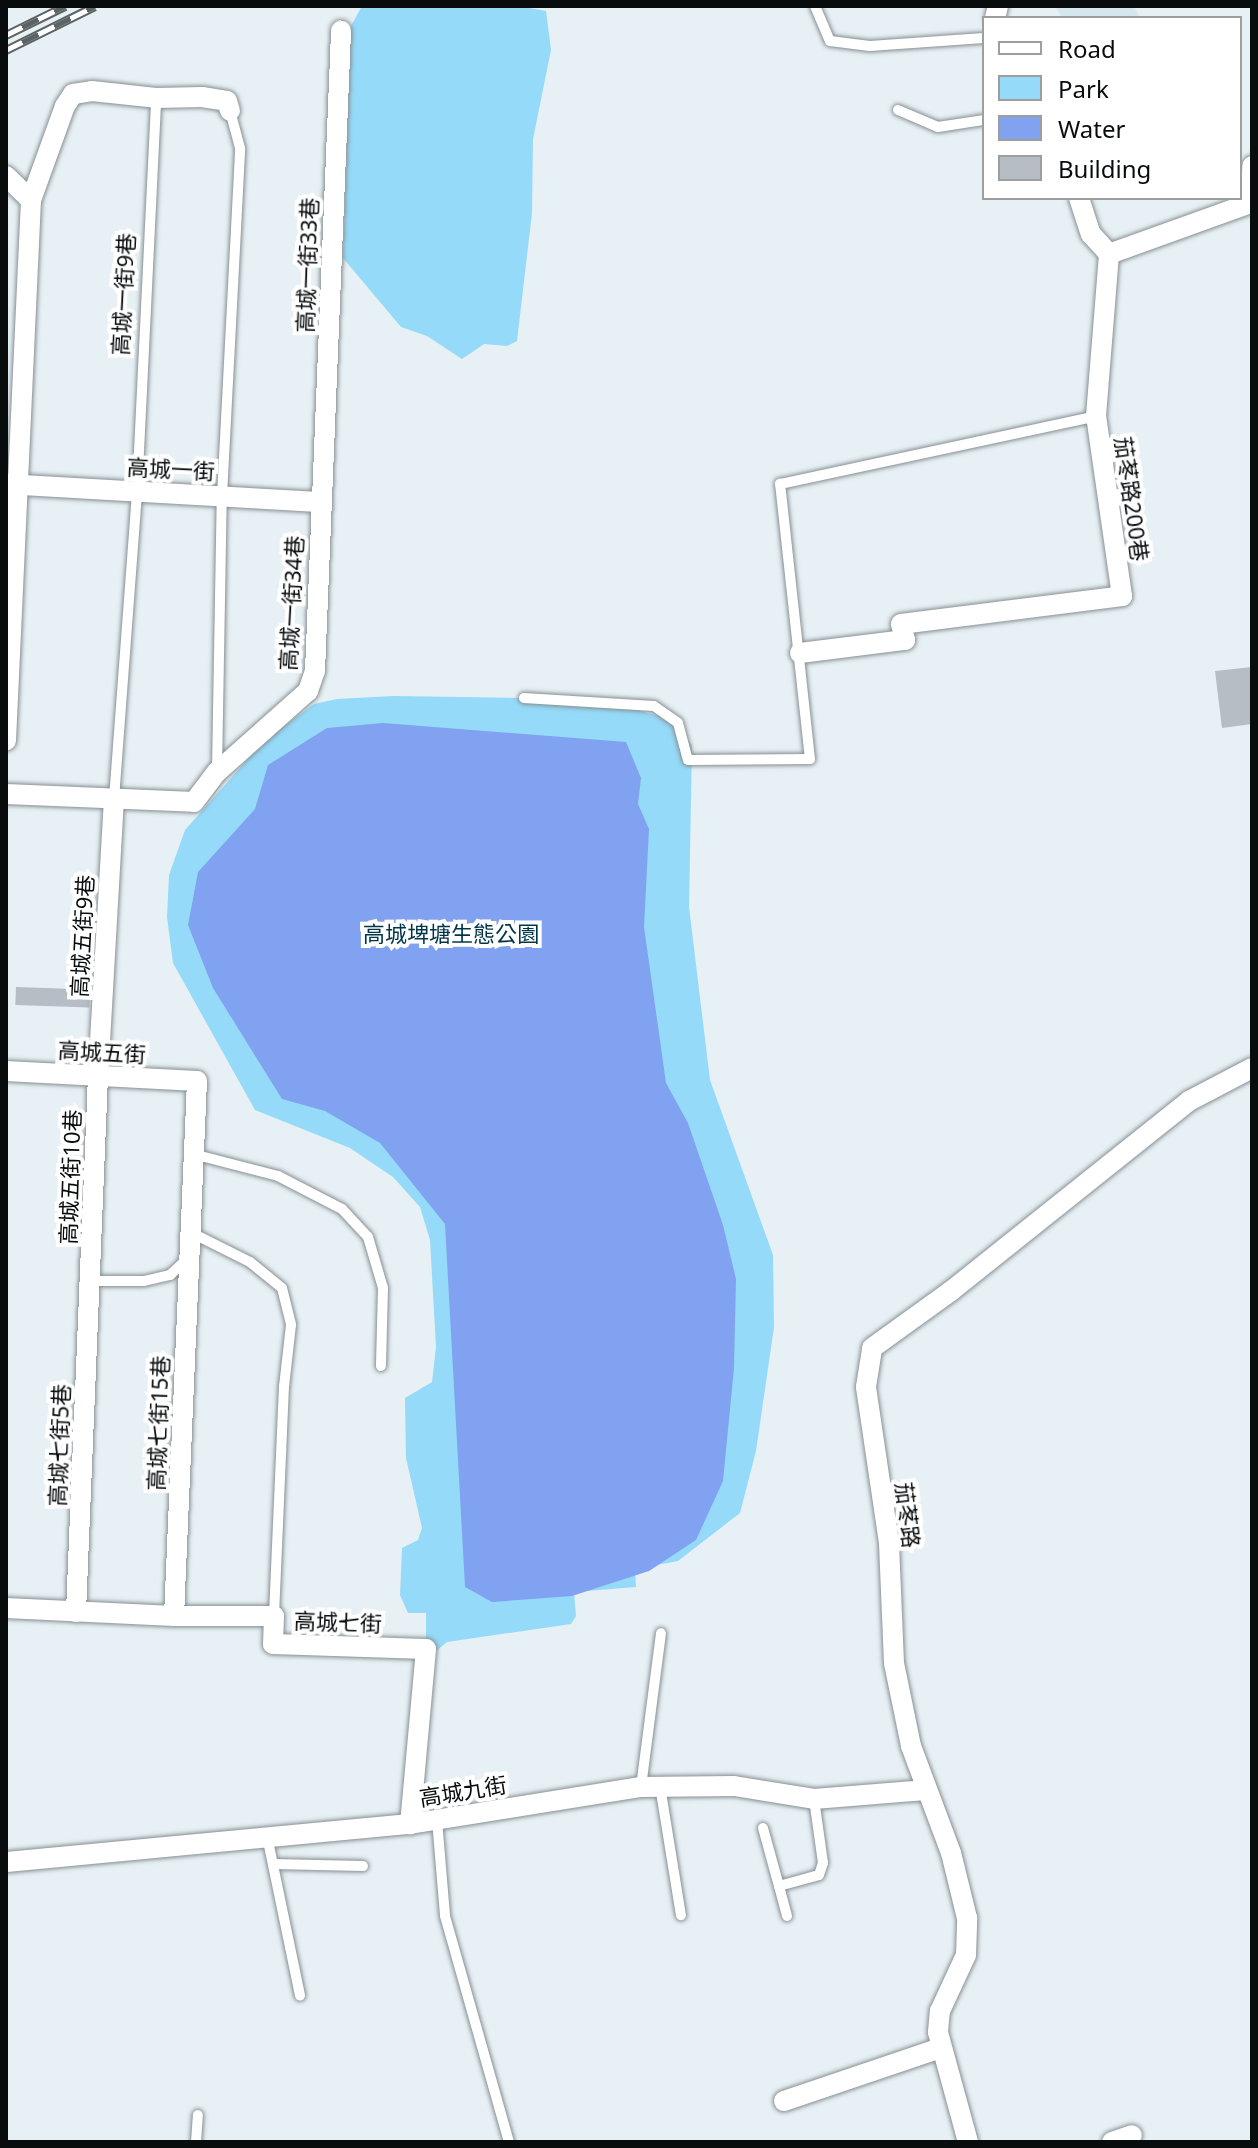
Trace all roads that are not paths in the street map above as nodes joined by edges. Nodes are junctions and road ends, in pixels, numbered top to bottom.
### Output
1 (815, 6) edge
2 (341, 31) dead end
3 (982, 38) edge
4 (156, 98) junction
5 (898, 110) dead end
6 (230, 111) joint
7 (982, 120) edge
8 (1252, 166) edge
9 (6, 176) edge
10 (31, 200) junction
11 (1080, 200) edge
12 (1109, 254) junction
13 (1096, 416) junction
14 (12, 485) edge
15 (137, 492) junction
16 (222, 496) junction
17 (321, 502) junction
18 (800, 653) junction
19 (524, 698) dead end
20 (6, 740) edge
21 (217, 772) junction
22 (6, 794) edge
23 (114, 799) junction
24 (1252, 1068) edge
25 (6, 1071) edge
26 (98, 1076) junction
27 (197, 1081) joint
28 (193, 1154) junction
29 (189, 1231) junction
30 (188, 1258) junction
31 (90, 1281) junction
32 (381, 1366) dead end
33 (6, 1608) edge
34 (76, 1612) junction
35 (174, 1616) junction
36 (274, 1616) junction
37 (661, 1633) dead end
38 (651, 1786) junction
39 (926, 1790) junction
40 (814, 1799) junction
41 (437, 1820) junction
42 (410, 1824) junction
43 (763, 1828) dead end
44 (267, 1836) junction
45 (6, 1862) edge
46 (273, 1864) junction
47 (363, 1866) dead end
48 (779, 1886) junction
49 (681, 1915) dead end
50 (787, 1916) dead end
51 (300, 1996) dead end
52 (941, 2048) junction
53 (784, 2101) dead end
54 (198, 2115) dead end
55 (1132, 2135) dead end
56 (196, 2142) edge
57 (509, 2142) edge
58 (967, 2142) edge
59 (1112, 2142) edge

1 - 3 lane
2 - 17 street, 高城一街33巷
4 - 6 street
4 - 10 street
4 - 15 lane, 高城一街9巷
5 - 7 lane
6 - 16 lane
8 - 12 street
9 - 10 street
10 - 14 street
11 - 12 street
12 - 13 street, 茄苳路200巷
13 - 18 lane
13 - 18 street, 茄苳路200巷
14 - 15 street, 高城一街
14 - 20 street
15 - 16 street, 高城一街
15 - 23 lane, 高城一街9巷
16 - 17 street, 高城一街
16 - 21 lane
17 - 21 street, 高城一街34巷
18 - 19 lane
21 - 23 street, 高城一街34巷
22 - 23 street
23 - 26 street, 高城五街9巷
24 - 39 street, 茄苳路
25 - 26 street, 高城五街
26 - 27 street, 高城五街
26 - 31 street, 高城五街10巷
27 - 28 street, 高城七街15巷
28 - 29 street, 高城七街15巷
28 - 32 lane
29 - 30 street, 高城七街15巷
29 - 36 lane
30 - 31 lane
30 - 35 street, 高城七街15巷
31 - 34 street, 高城七街5巷
33 - 34 street, 高城七街
34 - 35 street, 高城七街
35 - 36 street, 高城七街
36 - 42 street, 高城七街
37 - 38 lane
38 - 40 street, 高城九街
38 - 41 street, 高城九街
38 - 49 lane
39 - 40 street, 高城九街
39 - 52 street, 茄苳路
40 - 48 lane
41 - 42 street, 高城九街
41 - 57 lane
42 - 44 street, 高城九街
43 - 48 lane
44 - 45 street, 高城九街
44 - 46 lane
46 - 47 lane
46 - 51 lane
48 - 50 lane
52 - 53 street
52 - 58 street, 茄苳路
54 - 56 lane
55 - 59 street

